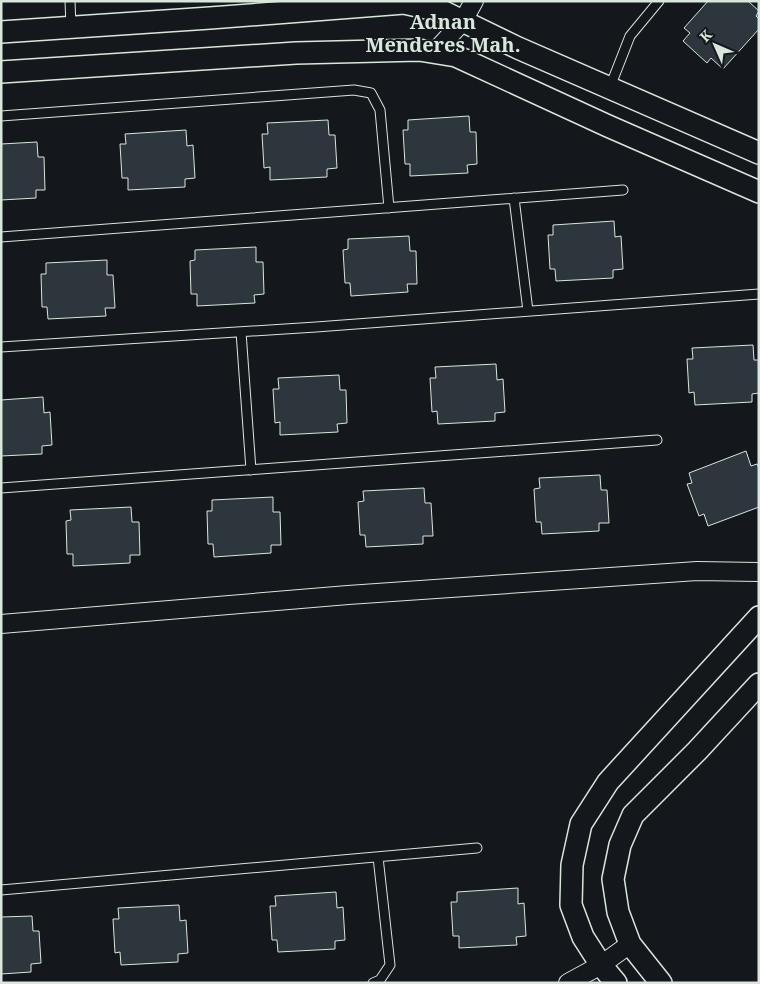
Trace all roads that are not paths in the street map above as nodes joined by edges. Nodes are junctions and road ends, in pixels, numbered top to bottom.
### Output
1 (70, 1) edge
2 (474, 1) edge
3 (659, 1) edge
4 (462, 21) junction
5 (72, 28) junction
6 (1, 32) edge
7 (434, 53) junction
8 (1, 72) edge
9 (610, 88) junction
10 (1, 116) edge
11 (759, 153) edge
12 (623, 190) dead end
13 (759, 192) edge
14 (514, 198) junction
15 (389, 208) junction
16 (1, 237) edge
17 (759, 294) edge
18 (528, 311) junction
19 (241, 332) junction
20 (1, 348) edge
21 (657, 440) dead end
22 (251, 470) junction
23 (1, 488) edge
24 (759, 572) edge
25 (759, 617) edge
26 (1, 624) edge
27 (759, 684) edge
28 (477, 848) dead end
29 (378, 857) junction
30 (1, 890) edge
31 (630, 944) junction
32 (601, 965) junction
33 (373, 983) edge
34 (568, 983) edge
35 (616, 983) edge
36 (661, 983) edge

1 - 5 lane
2 - 4 street
3 - 9 lane
4 - 5 street
4 - 7 street
4 - 9 street
5 - 6 street
7 - 8 street
7 - 13 street
9 - 11 street
10 - 15 lane
12 - 14 lane
14 - 15 lane
14 - 18 lane
15 - 16 lane
17 - 18 lane
18 - 19 lane
19 - 20 lane
19 - 22 lane
21 - 22 lane
22 - 23 lane
24 - 26 street
25 - 32 street
27 - 31 street
28 - 29 lane
29 - 30 lane
29 - 33 lane
31 - 32 street
31 - 36 street
32 - 34 street
32 - 35 street

